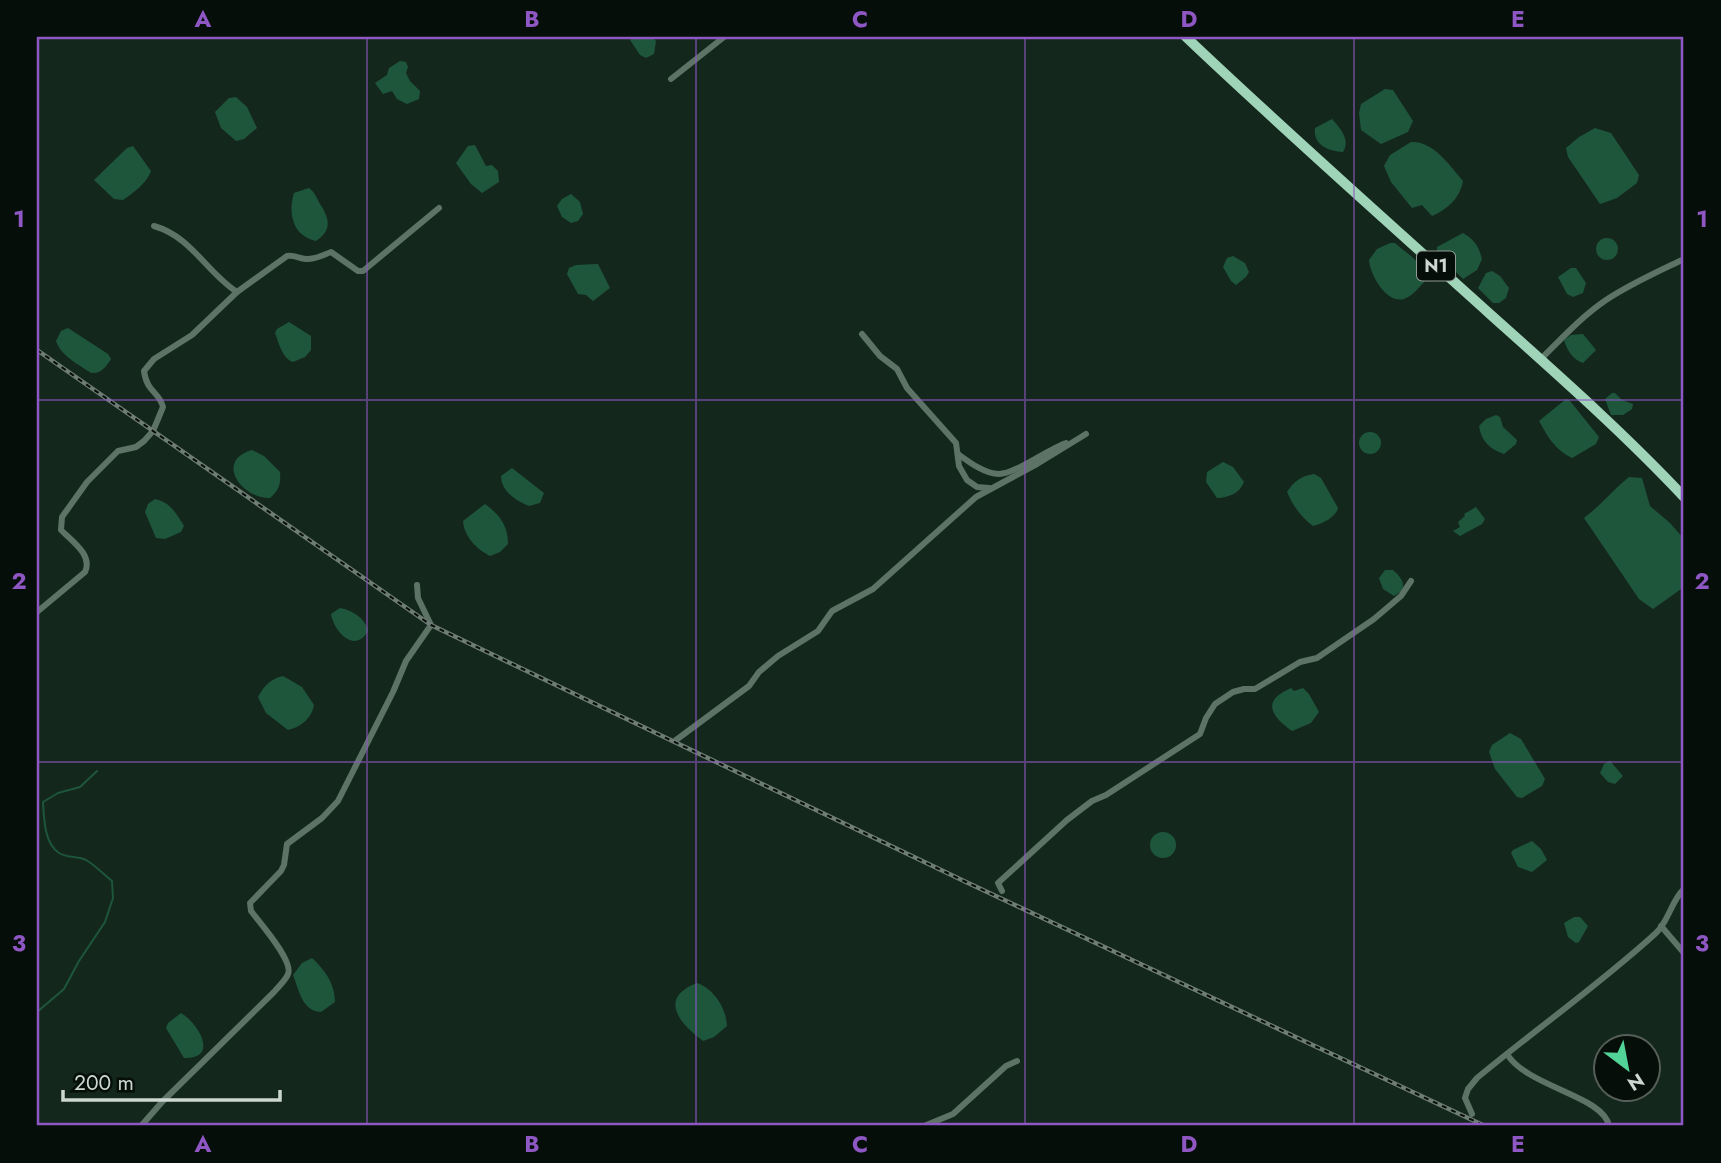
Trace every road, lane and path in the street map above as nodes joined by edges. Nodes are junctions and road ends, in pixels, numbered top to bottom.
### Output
1 (723, 37) edge
2 (1186, 37) edge
3 (671, 79) dead end
4 (439, 208) dead end
5 (155, 226) dead end
6 (1684, 259) edge
7 (237, 292) junction
8 (862, 334) dead end
9 (1540, 359) junction
10 (1086, 434) dead end
11 (1077, 440) junction
12 (958, 454) junction
13 (990, 488) junction
14 (1684, 497) edge
15 (1411, 581) dead end
16 (416, 585) dead end
17 (37, 612) edge
18 (676, 740) dead end
19 (1684, 889) edge
20 (1003, 891) dead end
21 (1661, 926) junction
22 (1684, 953) edge
23 (1507, 1054) junction
24 (1017, 1061) dead end
25 (1472, 1114) dead end
26 (141, 1126) edge
27 (924, 1126) edge
28 (1609, 1126) edge

1 - 3 street
2 - 9 highway, N1
4 - 7 street
5 - 7 street
6 - 9 street
7 - 17 street
8 - 12 street
9 - 14 highway, N1
10 - 11 street
11 - 12 street
11 - 13 street
12 - 13 street
13 - 18 street
15 - 20 street
16 - 26 street
19 - 21 street
21 - 22 street
21 - 23 street
23 - 25 street
23 - 28 street
24 - 27 street

